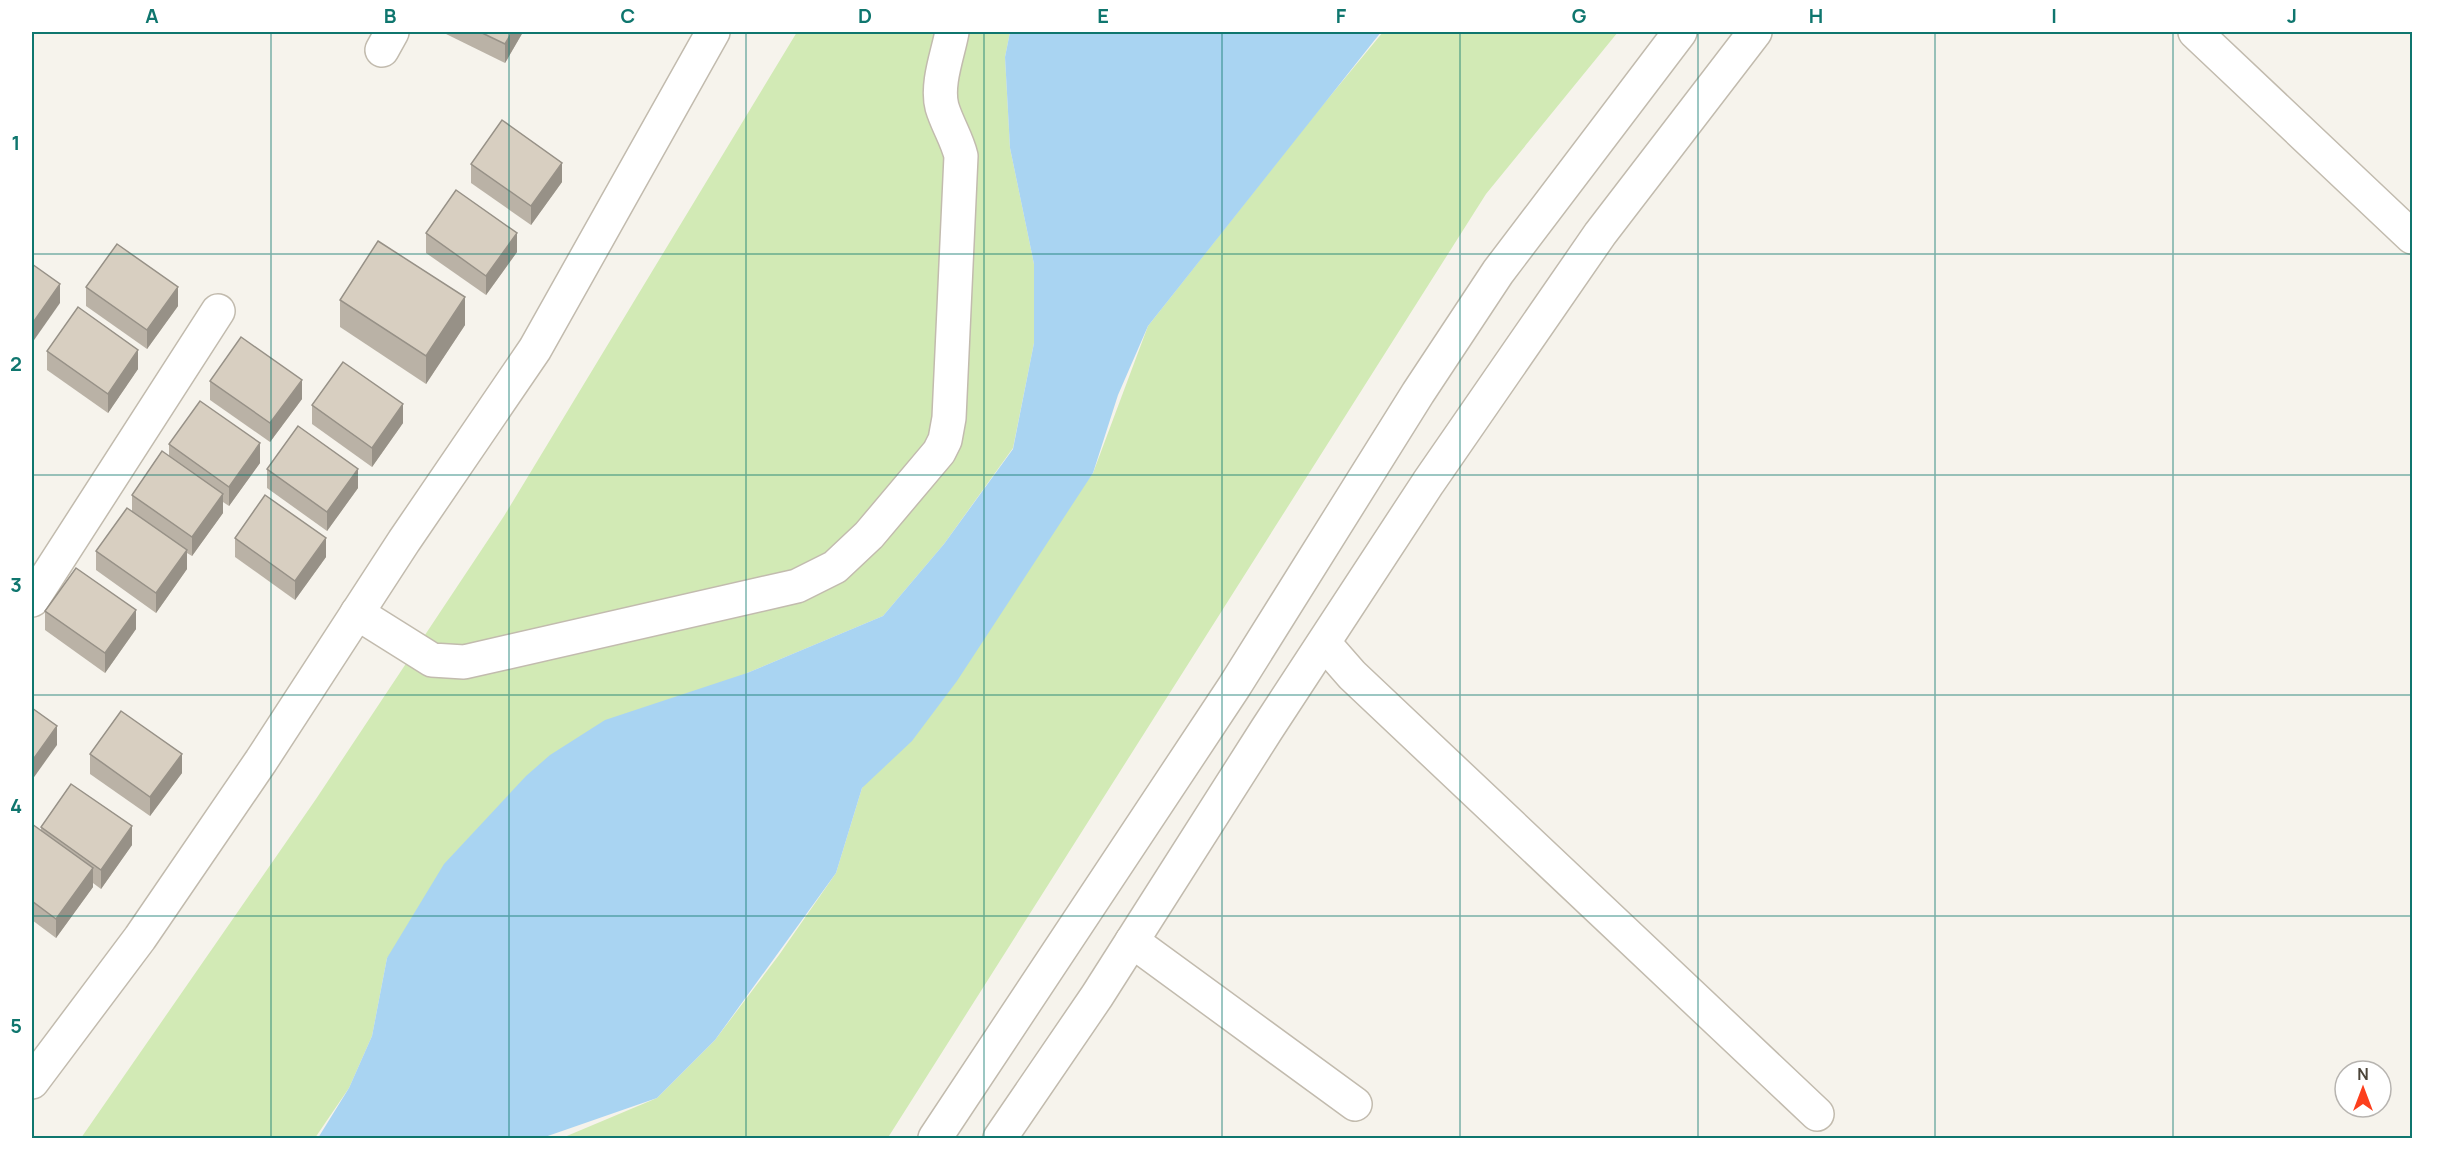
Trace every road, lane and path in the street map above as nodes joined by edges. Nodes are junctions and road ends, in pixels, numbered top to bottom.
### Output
1 (713, 32) edge
2 (952, 32) edge
3 (1680, 32) edge
4 (1755, 32) edge
5 (2195, 32) edge
6 (2412, 237) edge
7 (218, 311) dead end
8 (32, 600) edge
9 (357, 613) junction
10 (1324, 643) junction
11 (1132, 941) junction
12 (32, 1082) edge
13 (1355, 1104) dead end
14 (1817, 1114) dead end
15 (935, 1138) edge
16 (1000, 1138) edge

1 - 9 street
2 - 9 street
3 - 15 street
4 - 10 street
5 - 6 street
7 - 8 street
9 - 12 street
10 - 11 street
10 - 14 street
11 - 13 street
11 - 16 street

